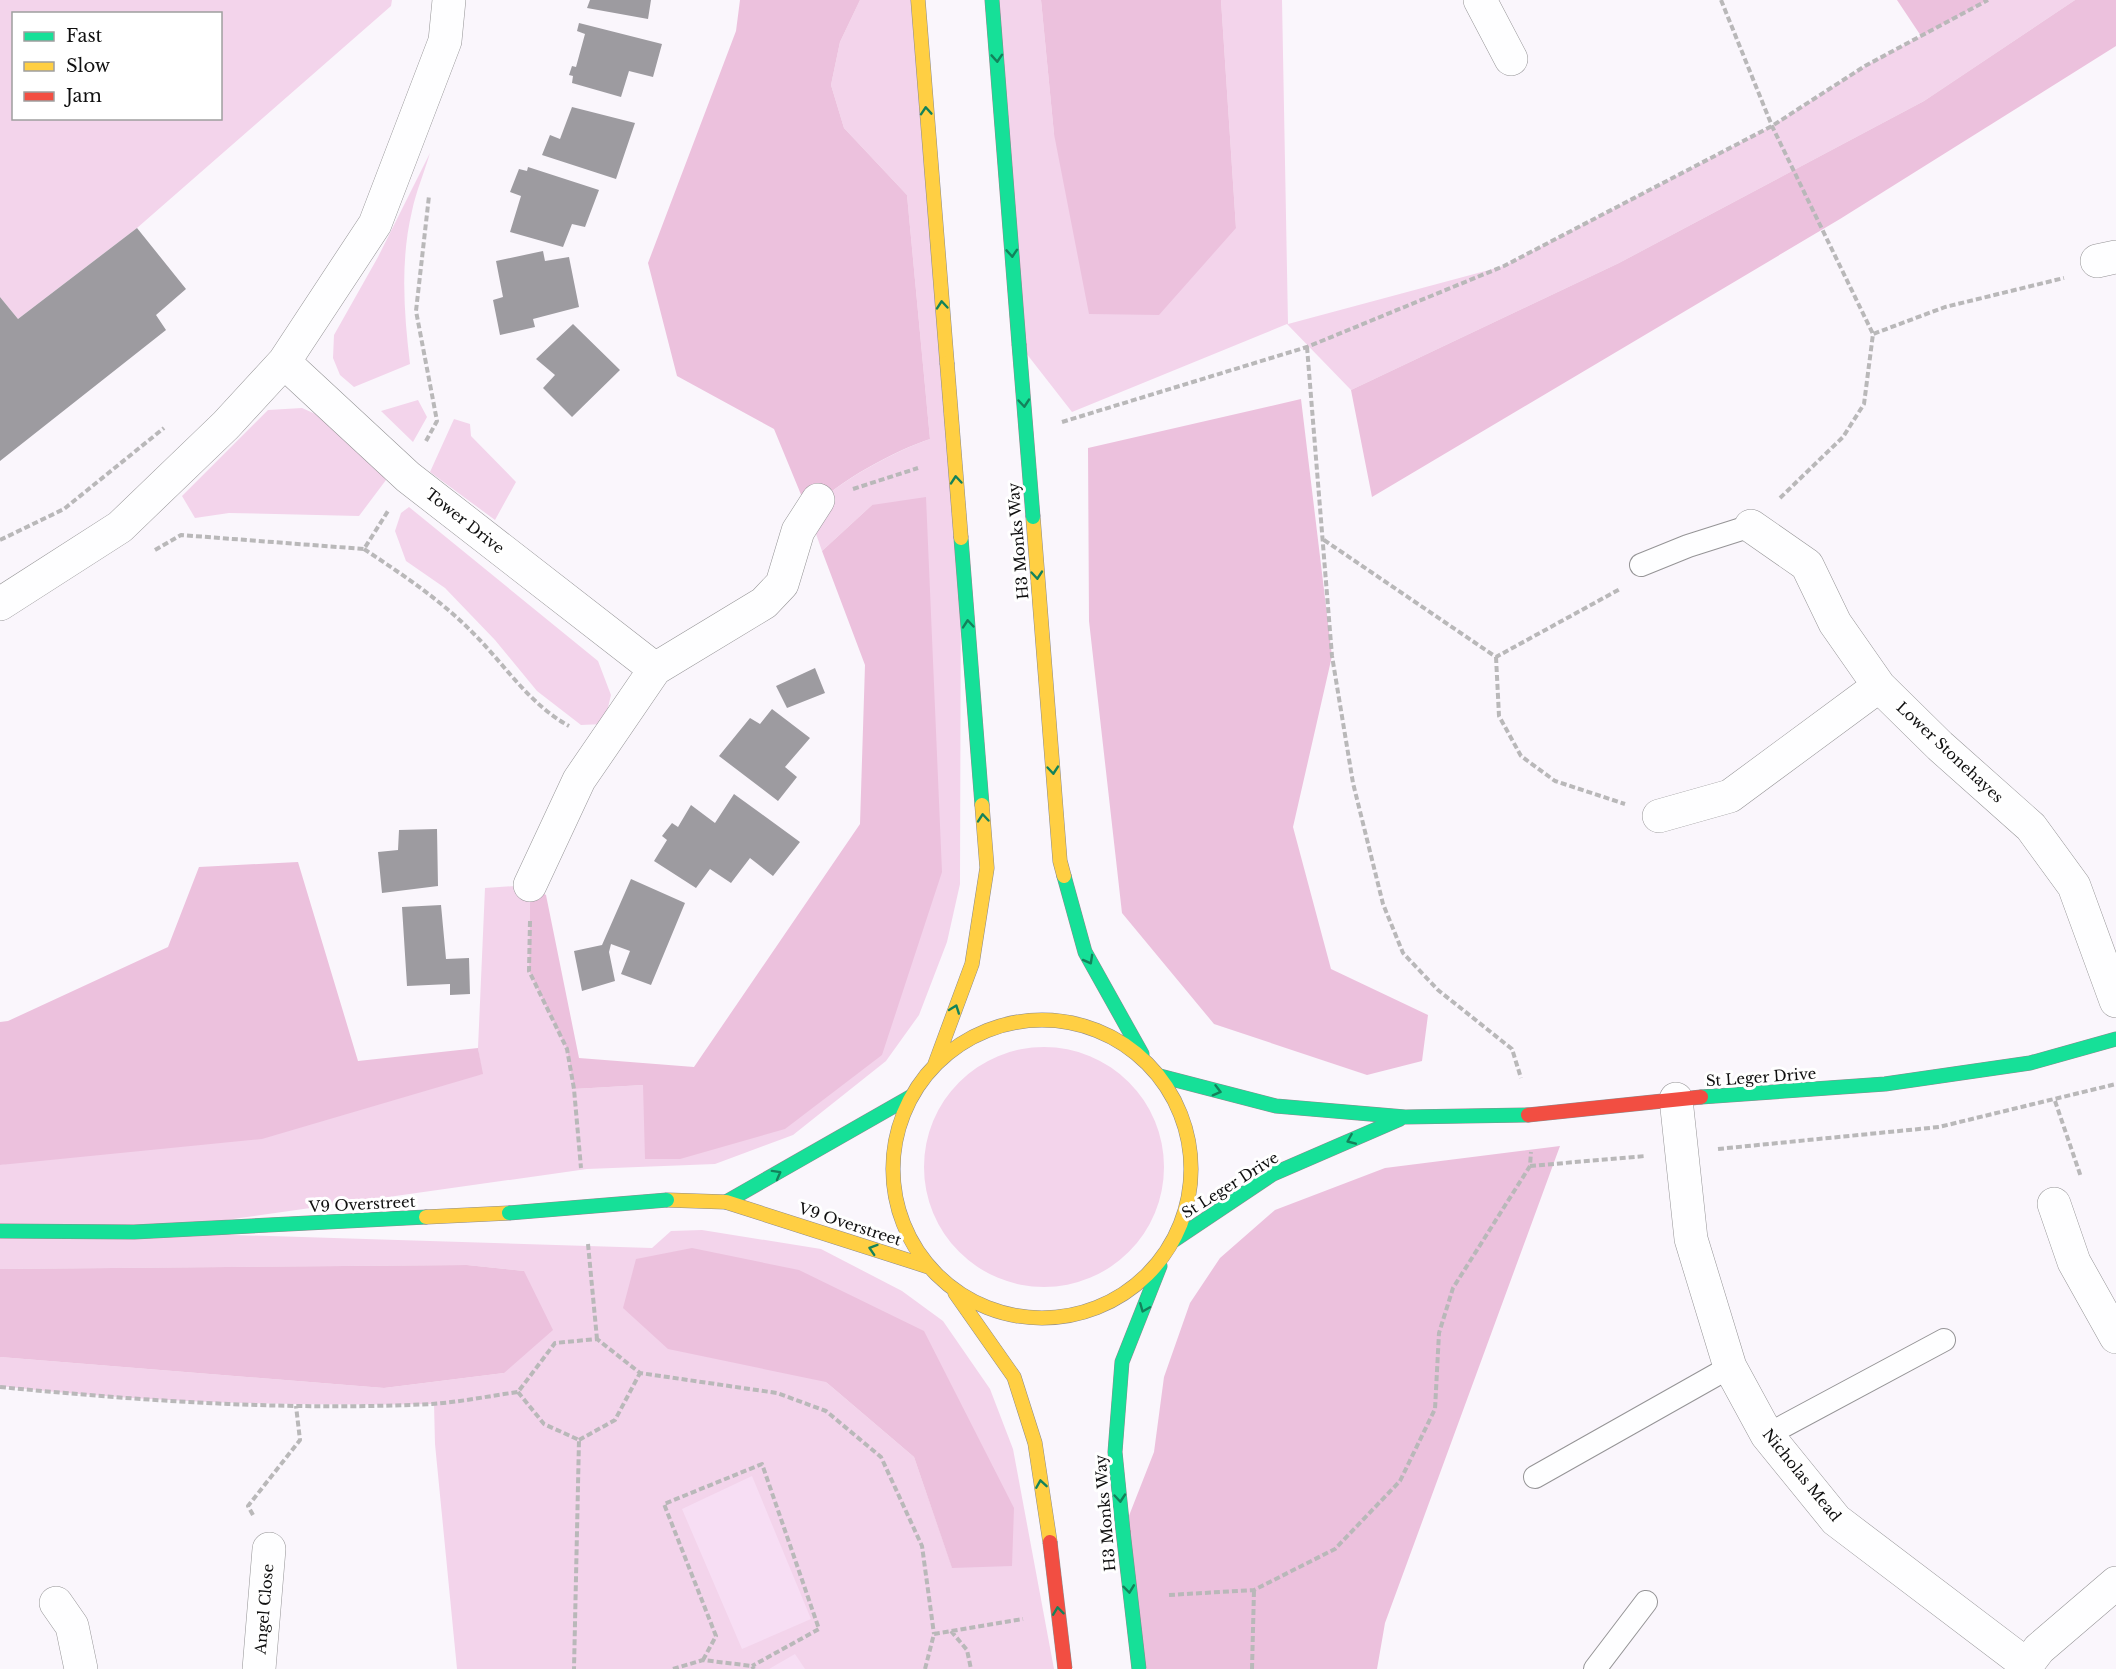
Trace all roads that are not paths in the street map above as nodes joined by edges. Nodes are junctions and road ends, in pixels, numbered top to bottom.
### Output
1 (449, 0) edge
2 (918, 0) edge
3 (992, 0) edge
4 (1480, 0) edge
5 (1511, 59) dead end
6 (284, 362) junction
7 (818, 500) road end
8 (1751, 526) joint
9 (1641, 566) dead end
10 (0, 604) edge
11 (655, 669) junction
12 (1879, 686) junction
13 (1659, 816) road end
14 (530, 885) road end
15 (2116, 1001) edge
16 (2116, 1039) edge
17 (1146, 1061) junction
18 (935, 1064) junction
19 (1160, 1076) junction
20 (910, 1097) junction
21 (1676, 1099) junction
22 (1405, 1117) junction
23 (726, 1202) junction
24 (2054, 1204) road end
25 (0, 1231) edge
26 (1173, 1241) junction
27 (1165, 1254) junction
28 (929, 1266) junction
29 (952, 1289) junction
30 (2116, 1337) edge
31 (1944, 1340) dead end
32 (1730, 1367) junction
33 (1767, 1435) junction
34 (1535, 1477) dead end
35 (269, 1549) road end
36 (2116, 1583) edge
37 (1646, 1602) dead end
38 (56, 1603) dead end
39 (2026, 1667) edge
40 (81, 1669) edge
41 (259, 1669) edge
42 (1065, 1669) edge
43 (1139, 1669) edge
44 (1595, 1669) edge

1 - 6 street
18 -> 2 main road, bridge
3 -> 17 main road, H3 Monks Way, bridge
4 - 5 street
6 - 10 street
6 - 11 street, Tower Drive
7 - 11 street
8 - 9 lane
8 - 12 street, Lower Stonehayes
11 - 14 street
12 - 13 street
12 - 15 street, Lower Stonehayes
16 - 21 main road, St Leger Drive
17 - 18 main road
17 - 19 main road
18 - 20 main road
19 -> 22 main road, St Leger Drive
19 - 26 main road
23 -> 20 main road
20 - 28 main road
21 - 22 main road, St Leger Drive
21 - 32 street, Nicholas Mead
22 -> 26 main road, St Leger Drive
23 - 25 main road, V9 Overstreet, bridge
28 -> 23 main road, V9 Overstreet
24 - 30 street
26 - 27 main road
27 - 29 main road
27 -> 43 main road, H3 Monks Way, bridge
28 - 29 main road
42 -> 29 main road, bridge
31 - 33 lane
32 - 33 street, Nicholas Mead
32 - 34 lane
33 - 39 street, Nicholas Mead
35 - 41 street, Angel Close
36 - 39 street, Nicholas Mead
37 - 44 lane
38 - 40 street

